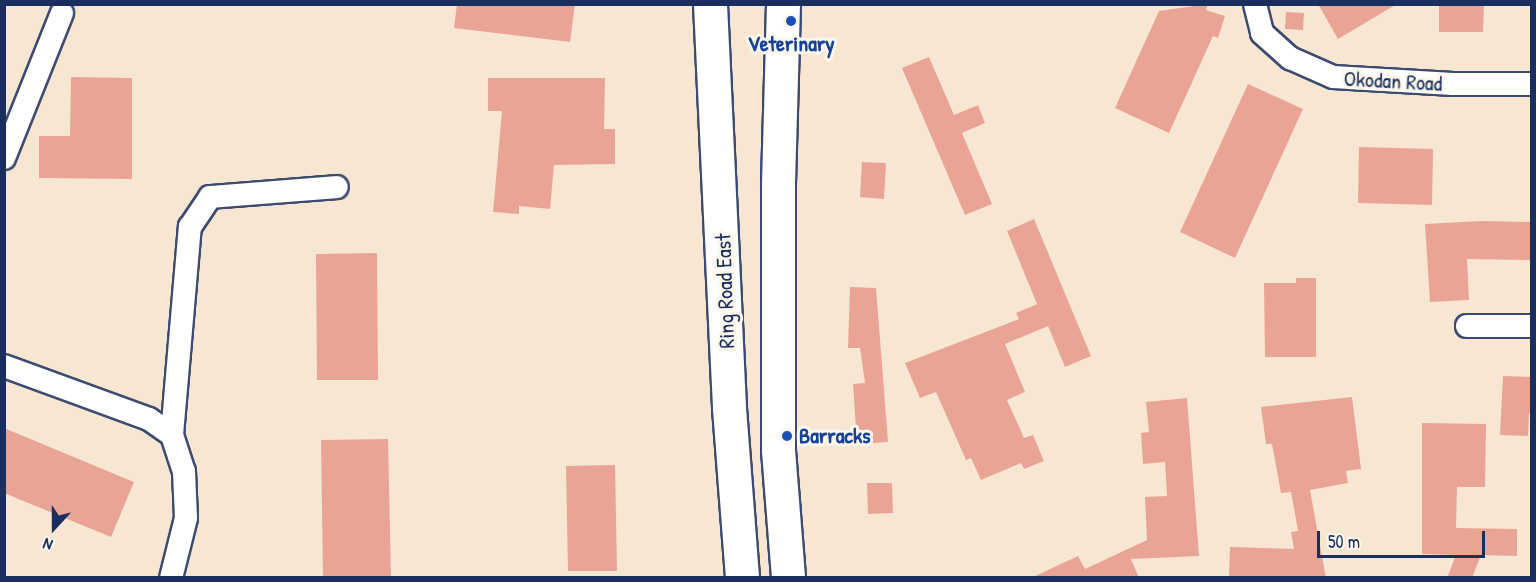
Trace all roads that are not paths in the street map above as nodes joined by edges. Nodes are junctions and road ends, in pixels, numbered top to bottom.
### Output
1 (710, 4) edge
2 (783, 4) edge
3 (1255, 4) edge
4 (62, 13) dead end
5 (1532, 84) edge
6 (4, 158) edge
7 (337, 187) dead end
8 (1467, 326) dead end
9 (1532, 326) edge
10 (4, 366) edge
11 (172, 435) junction
12 (171, 578) edge
13 (742, 578) edge
14 (788, 578) edge

1 - 13 main road, Ring Road East
2 - 14 main road
3 - 5 street, Okodan Road
4 - 6 street
7 - 11 street
8 - 9 street
10 - 11 street
11 - 12 street

